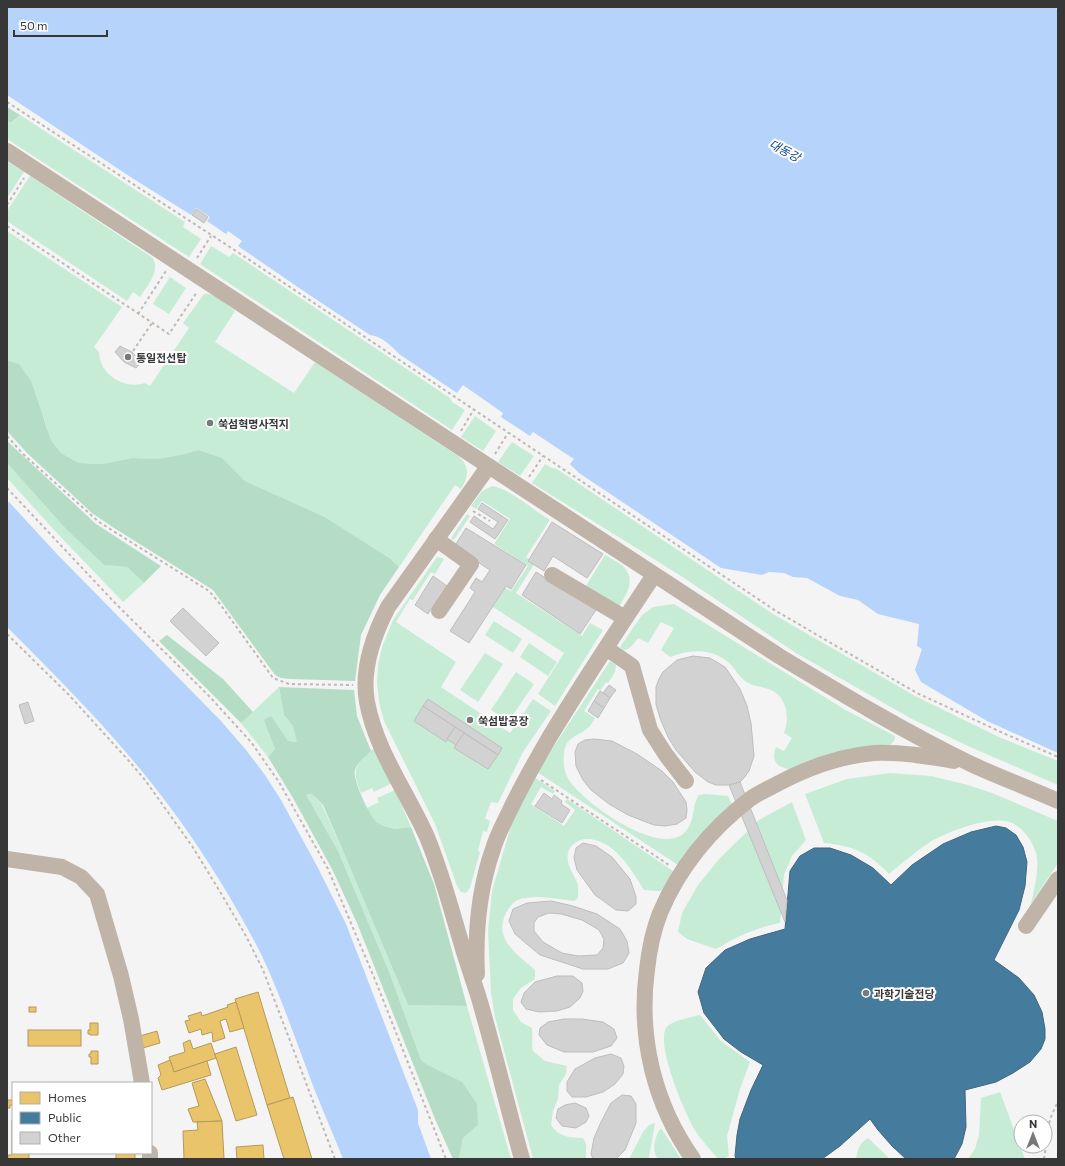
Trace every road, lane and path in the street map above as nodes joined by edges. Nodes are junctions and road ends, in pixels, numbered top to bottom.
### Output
1 (7, 102) edge
2 (7, 151) edge
3 (31, 167) junction
4 (7, 205) edge
5 (7, 226) edge
6 (211, 236) junction
7 (173, 261) junction
8 (195, 261) dead end
9 (204, 281) junction
10 (138, 314) junction
11 (152, 323) junction
12 (133, 351) dead end
13 (474, 409) junction
14 (459, 433) dead end
15 (508, 433) junction
16 (7, 436) edge
17 (543, 456) junction
18 (491, 461) junction
19 (528, 479) dead end
20 (7, 488) edge
21 (467, 507) dead end
22 (490, 521) dead end
23 (436, 539) junction
24 (552, 575) dead end
25 (654, 575) junction
26 (439, 612) dead end
27 (625, 618) junction
28 (7, 634) edge
29 (606, 648) junction
30 (365, 685) junction
31 (1058, 757) edge
32 (972, 764) junction
33 (528, 772) junction
34 (686, 780) dead end
35 (1058, 801) edge
36 (7, 859) edge
37 (682, 873) junction
38 (1058, 879) edge
39 (1026, 926) dead end
40 (478, 996) junction
41 (142, 1082) edge
42 (1058, 1101) edge
43 (336, 1159) edge
44 (446, 1159) edge
45 (522, 1159) edge
46 (693, 1159) edge
47 (1044, 1159) edge

1 - 6 path
2 - 3 street
3 - 4 path
3 - 7 street
5 - 10 path
6 - 8 path
6 - 13 path
7 - 9 street
7 - 10 path
9 - 11 path
9 - 18 street
10 - 11 path
11 - 12 path
13 - 14 path
13 - 15 path
15 - 17 path
15 - 18 path
16 - 30 path
17 - 19 path
17 - 31 path
18 - 23 street
18 - 25 street
20 - 44 path
21 - 22 path
23 - 26 street
23 - 30 street
24 - 27 street
25 - 27 street
25 - 32 street
27 - 29 street
28 - 43 path
29 - 33 street
29 - 34 street
30 - 40 street
32 - 35 street
32 - 37 street
33 - 37 path
33 - 40 street
36 - 41 street
37 - 46 street
38 - 39 street
40 - 45 street
42 - 47 path

